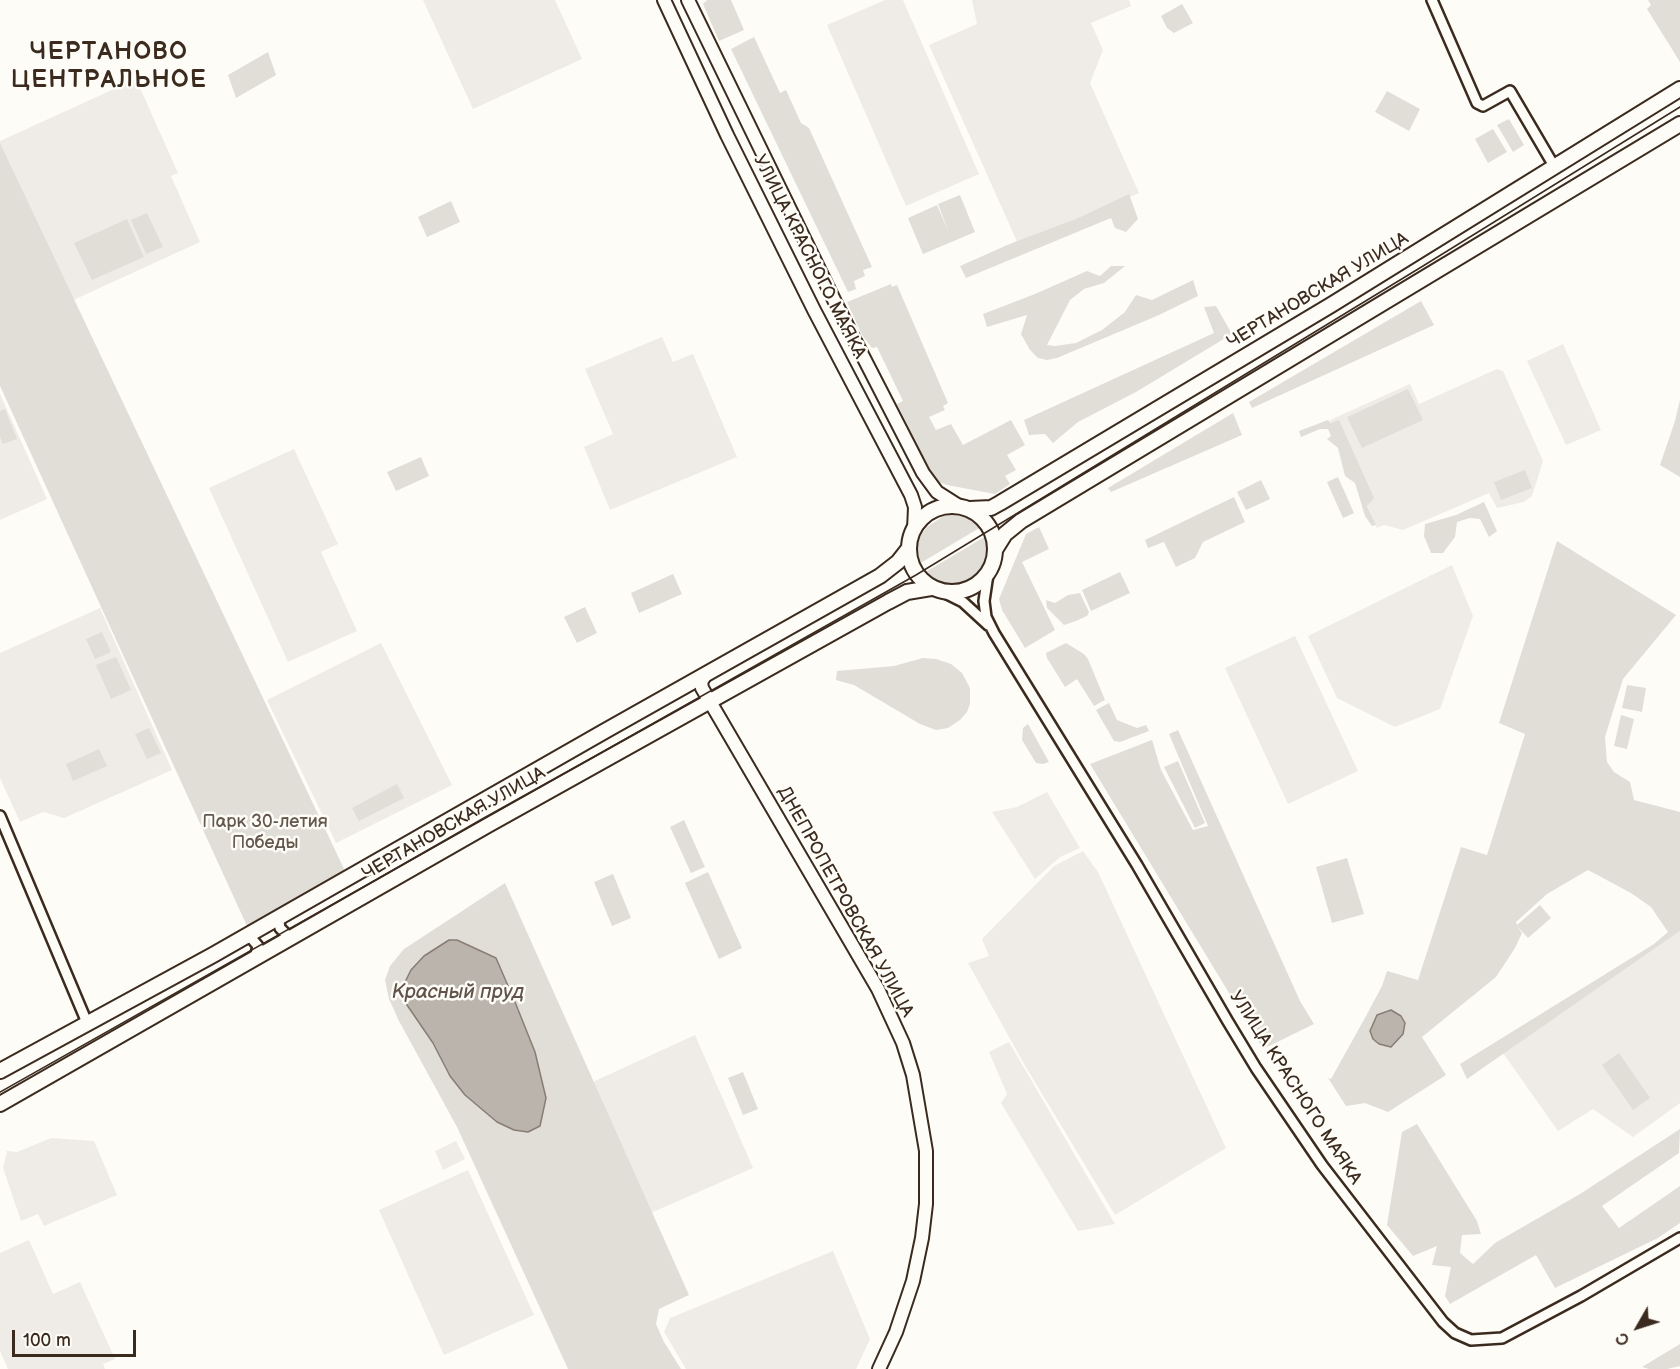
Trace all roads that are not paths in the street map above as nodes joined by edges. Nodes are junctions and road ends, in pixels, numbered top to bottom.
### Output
1 (664, 0) edge
2 (688, 0) edge
3 (1432, 0) edge
4 (1680, 89) edge
5 (1680, 124) edge
6 (1554, 166) junction
7 (964, 507) junction
8 (914, 530) junction
9 (909, 548) junction
10 (995, 550) junction
11 (988, 574) junction
12 (931, 588) junction
13 (945, 593) junction
14 (994, 633) junction
15 (706, 674) junction
16 (668, 695) junction
17 (710, 701) junction
18 (679, 718) junction
19 (0, 816) edge
20 (281, 916) junction
21 (244, 937) junction
22 (290, 938) junction
23 (255, 958) junction
24 (88, 1025) junction
25 (0, 1071) edge
26 (0, 1104) edge
27 (1680, 1238) edge
28 (879, 1369) edge

1 - 8 street, УЛИЦА КРАСНОГО МАЯКА
2 - 7 street, УЛИЦА КРАСНОГО МАЯКА
3 - 6 street
4 - 6 main road, ЧЕРТАНОВСКАЯ УЛИЦА
5 - 10 main road
6 - 7 main road, ЧЕРТАНОВСКАЯ УЛИЦА
7 - 8 main road, ЧЕРТАНОВСКАЯ УЛИЦА
7 - 10 main road
8 - 9 main road, ЧЕРТАНОВСКАЯ УЛИЦА
9 - 12 main road
9 - 15 main road, ЧЕРТАНОВСКАЯ УЛИЦА
10 - 11 main road
11 - 13 main road
11 - 14 street, УЛИЦА КРАСНОГО МАЯКА
12 - 13 main road
12 - 17 main road, ЧЕРТАНОВСКАЯ УЛИЦА
13 - 14 street, УЛИЦА КРАСНОГО МАЯКА
14 - 27 street, УЛИЦА КРАСНОГО МАЯКА
15 - 16 main road, ЧЕРТАНОВСКАЯ УЛИЦА
15 - 17 street, ДНЕПРОПЕТРОВСКАЯ УЛИЦА
16 - 18 main road
16 - 20 main road, ЧЕРТАНОВСКАЯ УЛИЦА
17 - 18 main road, ЧЕРТАНОВСКАЯ УЛИЦА
17 - 28 street, ДНЕПРОПЕТРОВСКАЯ УЛИЦА
18 - 22 main road, ЧЕРТАНОВСКАЯ УЛИЦА
19 - 24 street
20 - 21 main road, ЧЕРТАНОВСКАЯ УЛИЦА
20 - 22 street
21 - 23 street
21 - 24 main road, ЧЕРТАНОВСКАЯ УЛИЦА
22 - 23 main road, ЧЕРТАНОВСКАЯ УЛИЦА
23 - 26 main road, ЧЕРТАНОВСКАЯ УЛИЦА
24 - 25 main road, ЧЕРТАНОВСКАЯ УЛИЦА

